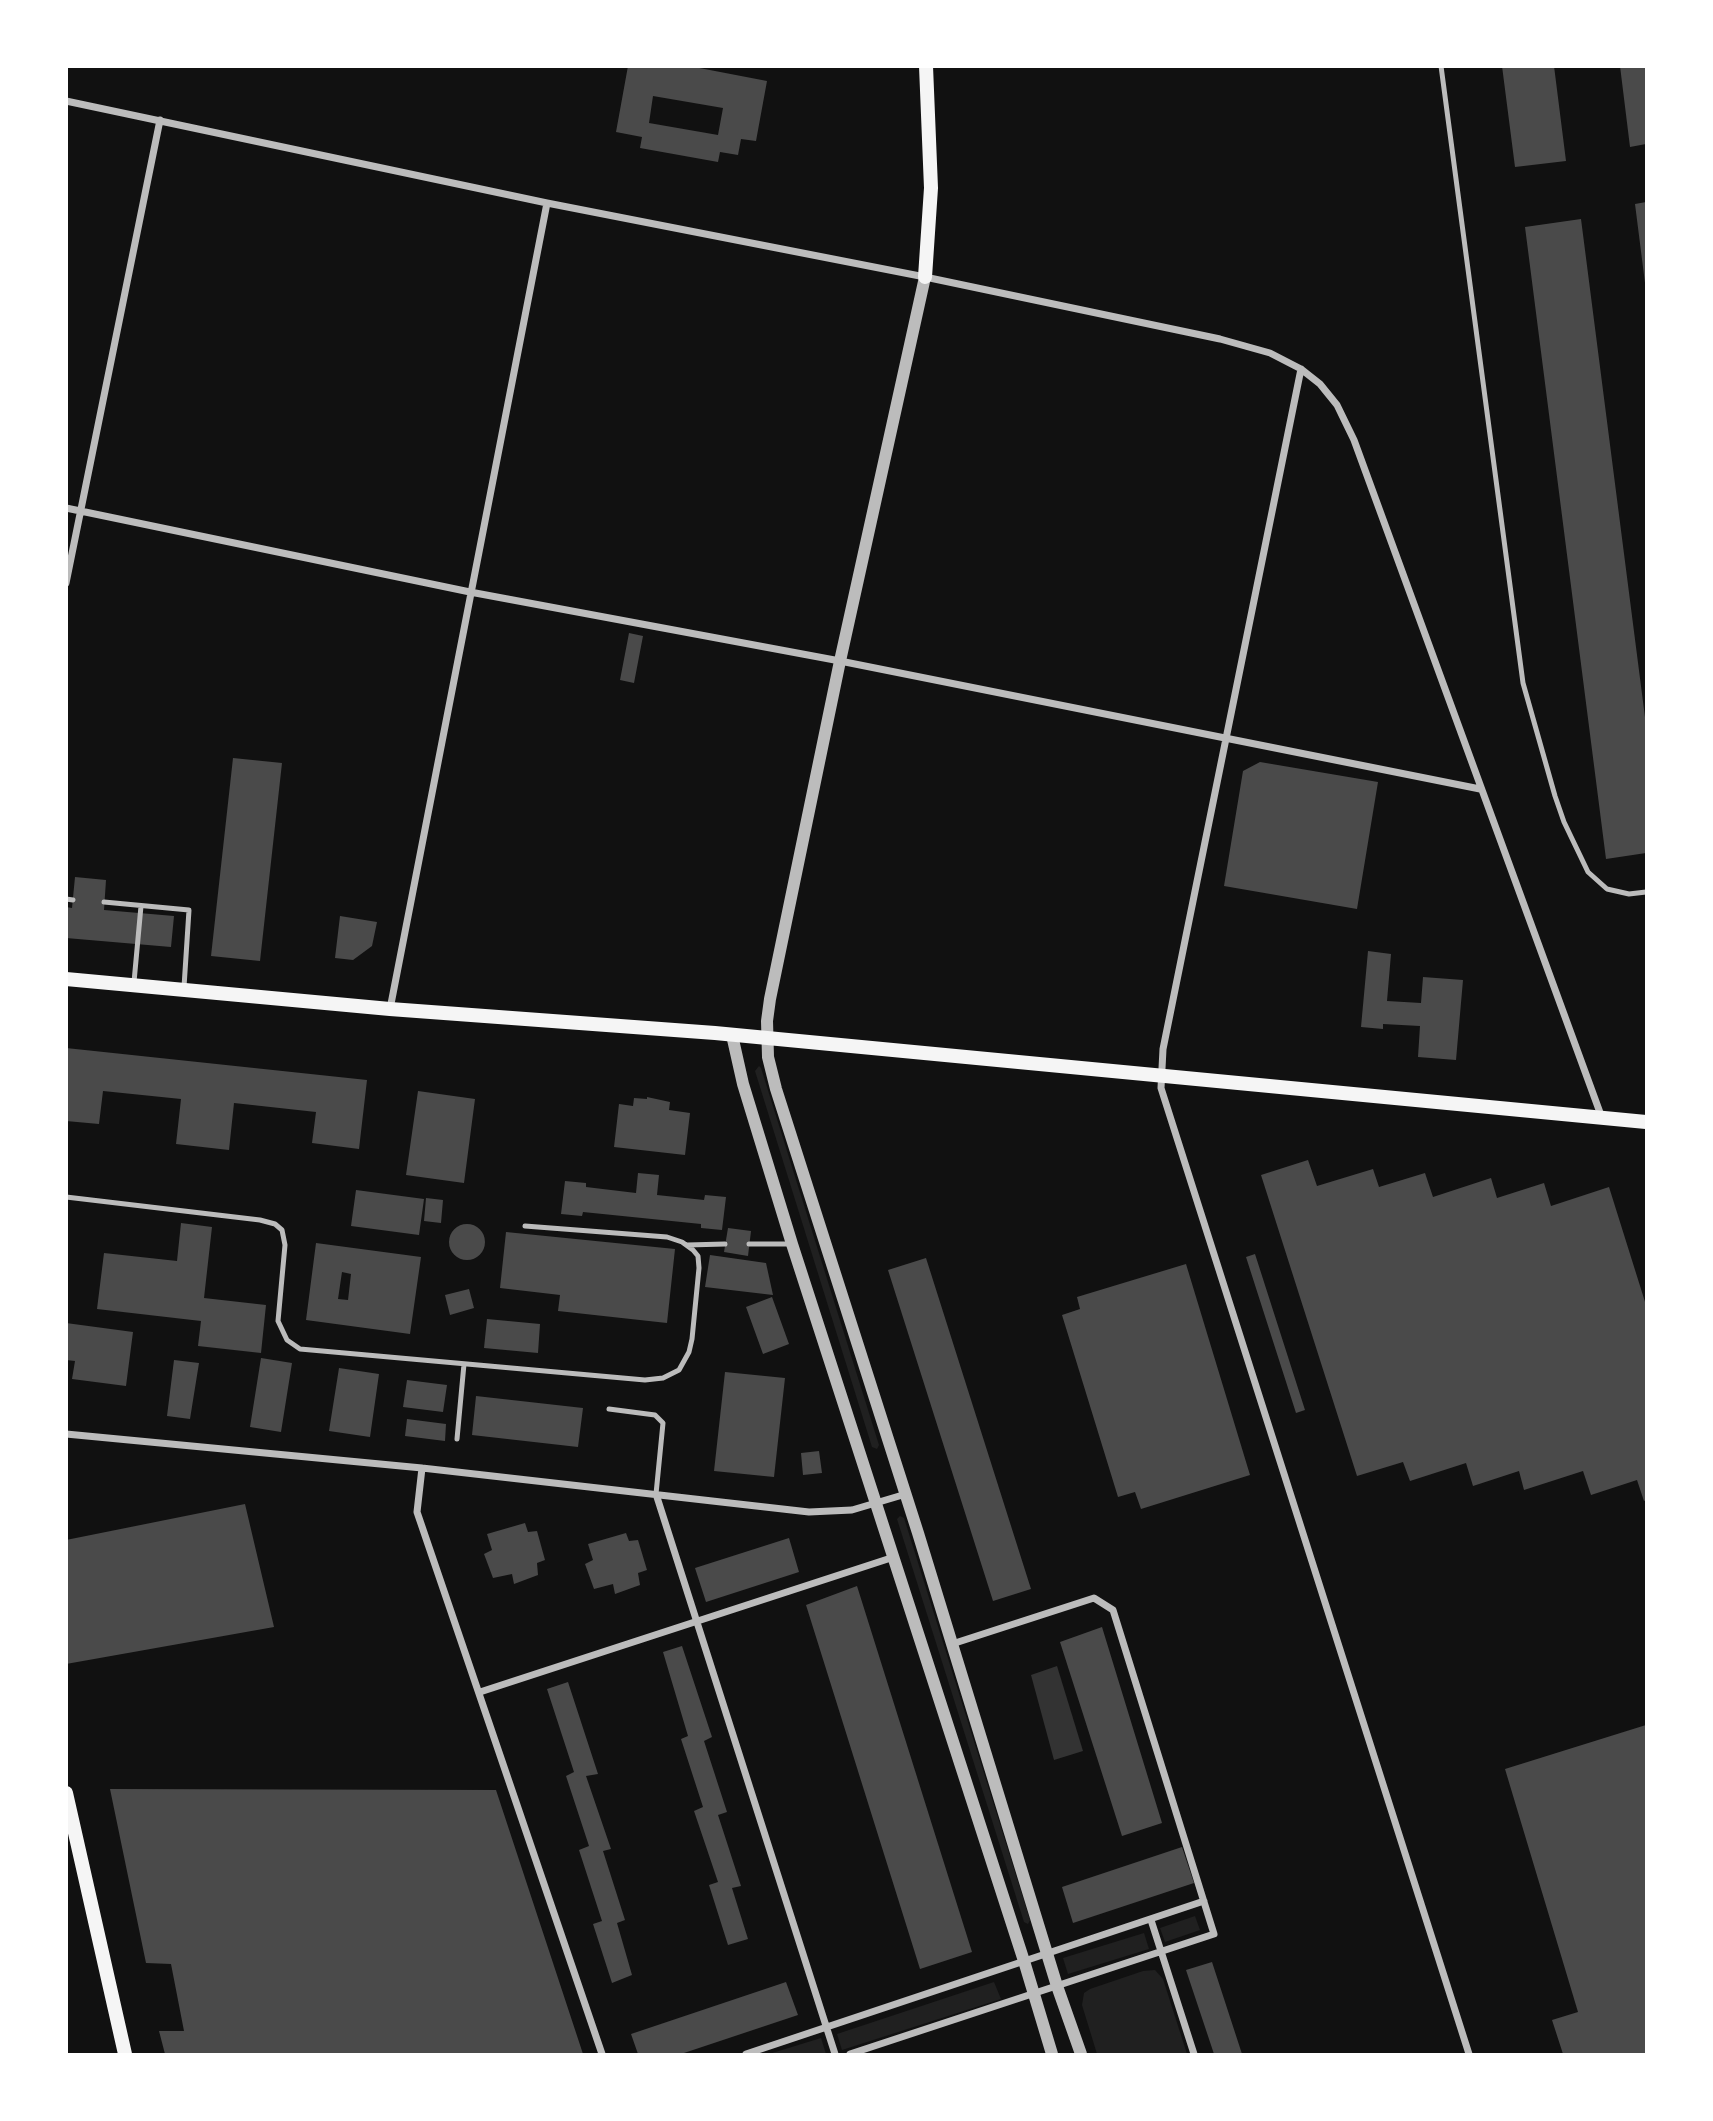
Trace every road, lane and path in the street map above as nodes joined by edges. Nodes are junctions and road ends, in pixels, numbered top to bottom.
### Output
1 (926, 66) edge
2 (1441, 66) edge
3 (66, 101) edge
4 (160, 120) junction
5 (547, 203) junction
6 (925, 277) junction
7 (1301, 369) junction
8 (66, 508) edge
9 (80, 511) junction
10 (66, 583) edge
11 (470, 592) junction
12 (840, 661) junction
13 (1227, 739) junction
14 (1480, 789) junction
15 (1647, 892) edge
16 (104, 902) dead end
17 (141, 906) junction
18 (66, 979) edge
19 (134, 985) junction
20 (183, 990) junction
21 (390, 1009) junction
22 (732, 1035) junction
23 (767, 1038) junction
24 (1160, 1076) junction
25 (1602, 1118) junction
26 (1647, 1122) edge
27 (66, 1197) edge
28 (525, 1226) dead end
29 (725, 1244) dead end
30 (749, 1244) dead end
31 (792, 1244) junction
32 (687, 1245) junction
33 (464, 1364) junction
34 (609, 1409) dead end
35 (66, 1434) edge
36 (457, 1438) dead end
37 (422, 1468) junction
38 (656, 1494) junction
39 (906, 1494) junction
40 (877, 1503) junction
41 (894, 1557) junction
42 (697, 1620) junction
43 (952, 1644) junction
44 (480, 1692) junction
45 (68, 1803) edge
46 (1204, 1901) junction
47 (1151, 1920) junction
48 (1161, 1952) junction
49 (1049, 1953) junction
50 (1024, 1961) junction
51 (1057, 1986) junction
52 (1034, 1995) junction
53 (827, 2026) junction
54 (125, 2054) edge
55 (602, 2054) edge
56 (746, 2054) edge
57 (835, 2054) edge
58 (850, 2054) edge
59 (1052, 2054) edge
60 (1081, 2054) edge
61 (1194, 2054) edge
62 (1469, 2054) edge

1 - 6 main road
2 - 15 lane
3 - 4 street
4 - 5 street
4 - 9 street
5 - 6 street
5 - 11 street
6 - 7 street
6 - 12 street
7 - 13 street
7 - 14 street
8 - 9 street
9 - 10 street
9 - 11 street
11 - 12 street
11 - 21 street
12 - 13 street
12 - 23 street
13 - 14 street
13 - 24 street
14 - 25 street
16 - 17 lane
17 - 19 lane
17 - 20 lane
18 - 19 main road
19 - 20 main road
20 - 21 main road
21 - 22 main road
22 - 23 main road
22 - 31 street
23 - 24 main road
23 - 39 street
24 - 25 main road
24 - 62 street
25 - 26 main road
27 - 33 lane
28 - 32 lane
29 - 32 lane
30 - 31 lane
31 - 40 street
32 - 33 lane
33 - 36 lane
34 - 38 lane
35 - 37 street
37 - 38 street
37 - 44 street
38 - 40 street
38 - 42 street
39 - 40 street
39 - 43 street
40 - 41 street
41 - 42 street
41 - 50 street
42 - 44 street
42 - 53 street
43 - 46 street
43 - 49 street
44 - 55 street
45 - 54 main road
46 - 47 street
46 - 48 street
47 - 48 street
47 - 49 street
48 - 51 street
48 - 61 street
49 - 50 street
49 - 51 street
50 - 52 street
50 - 53 street
51 - 52 street
51 - 60 street
52 - 58 street
52 - 59 street
53 - 56 street
53 - 57 street

